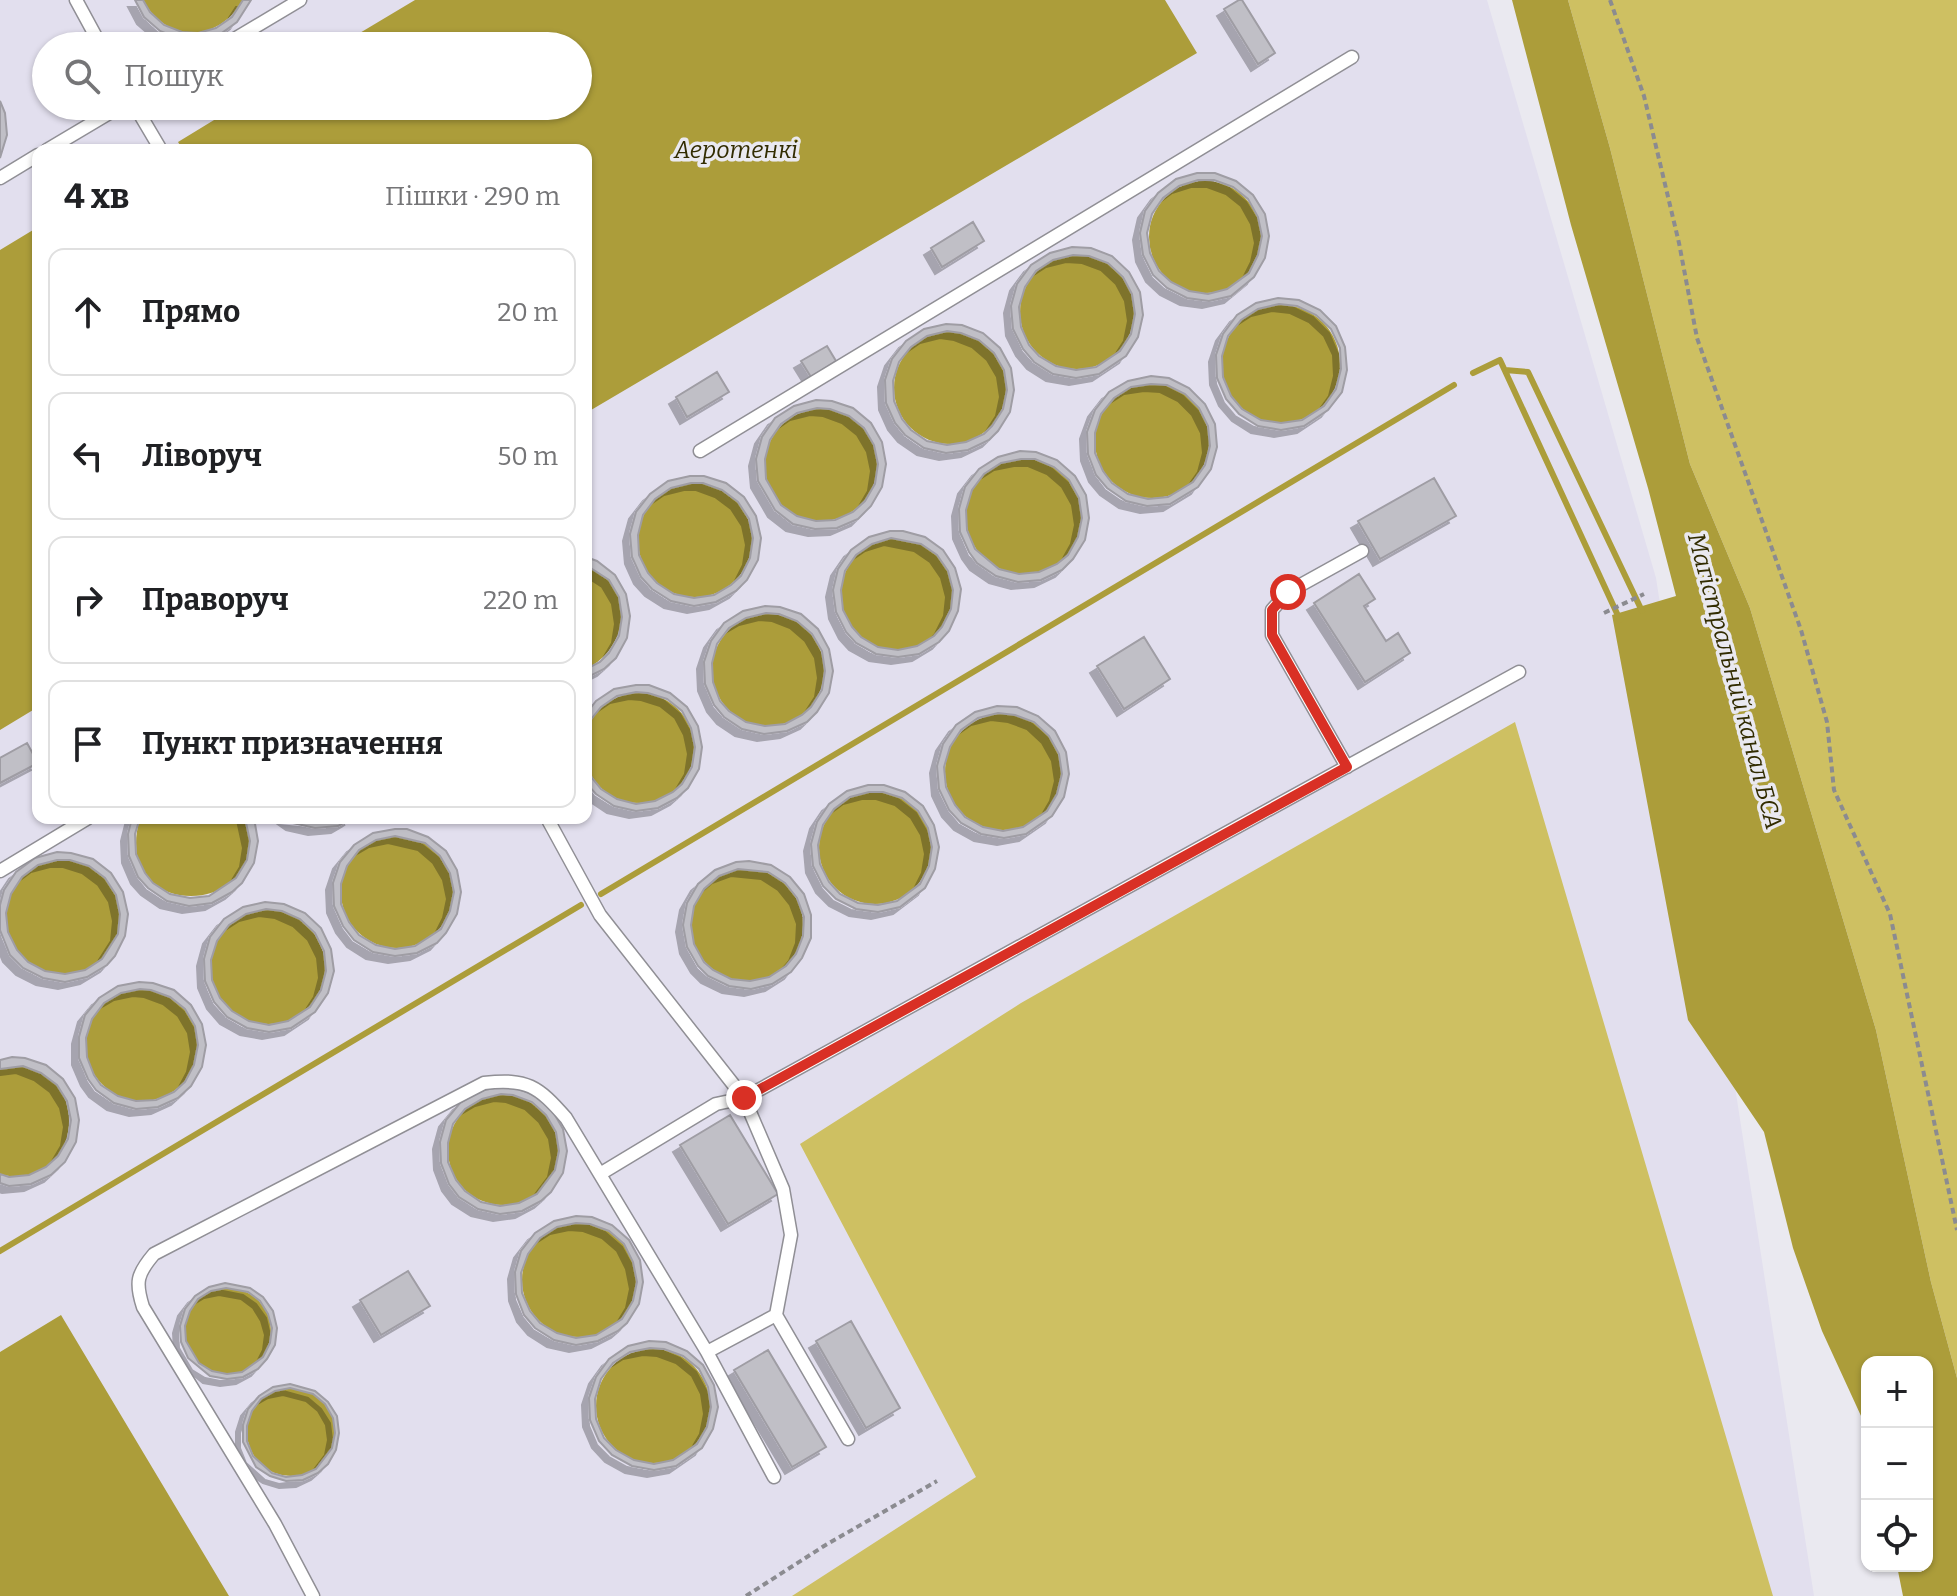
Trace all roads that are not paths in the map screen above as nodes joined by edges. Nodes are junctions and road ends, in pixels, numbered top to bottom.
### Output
1 (76, 0) edge
2 (300, 0) edge
3 (93, 32) edge
4 (246, 32) edge
5 (1352, 57) dead end
6 (97, 120) edge
7 (143, 120) edge
8 (57, 144) edge
9 (157, 144) edge
10 (32, 159) edge
11 (0, 178) edge
12 (700, 451) dead end
13 (1362, 551) dead end
14 (1519, 672) dead end
15 (1347, 767) junction
16 (78, 824) edge
17 (550, 824) edge
18 (0, 871) edge
19 (744, 1098) junction
20 (600, 1174) junction
21 (776, 1315) junction
22 (707, 1352) junction
23 (848, 1439) dead end
24 (774, 1477) dead end
25 (313, 1596) edge

1 - 3 lane
2 - 4 lane
5 - 12 lane
6 - 8 lane
7 - 9 lane
10 - 11 lane
13 - 15 lane
14 - 15 lane
15 - 19 lane
16 - 18 lane
17 - 19 lane
19 - 20 lane
19 - 21 lane
20 - 22 lane
20 - 25 lane
21 - 22 lane
21 - 23 lane
22 - 24 lane

